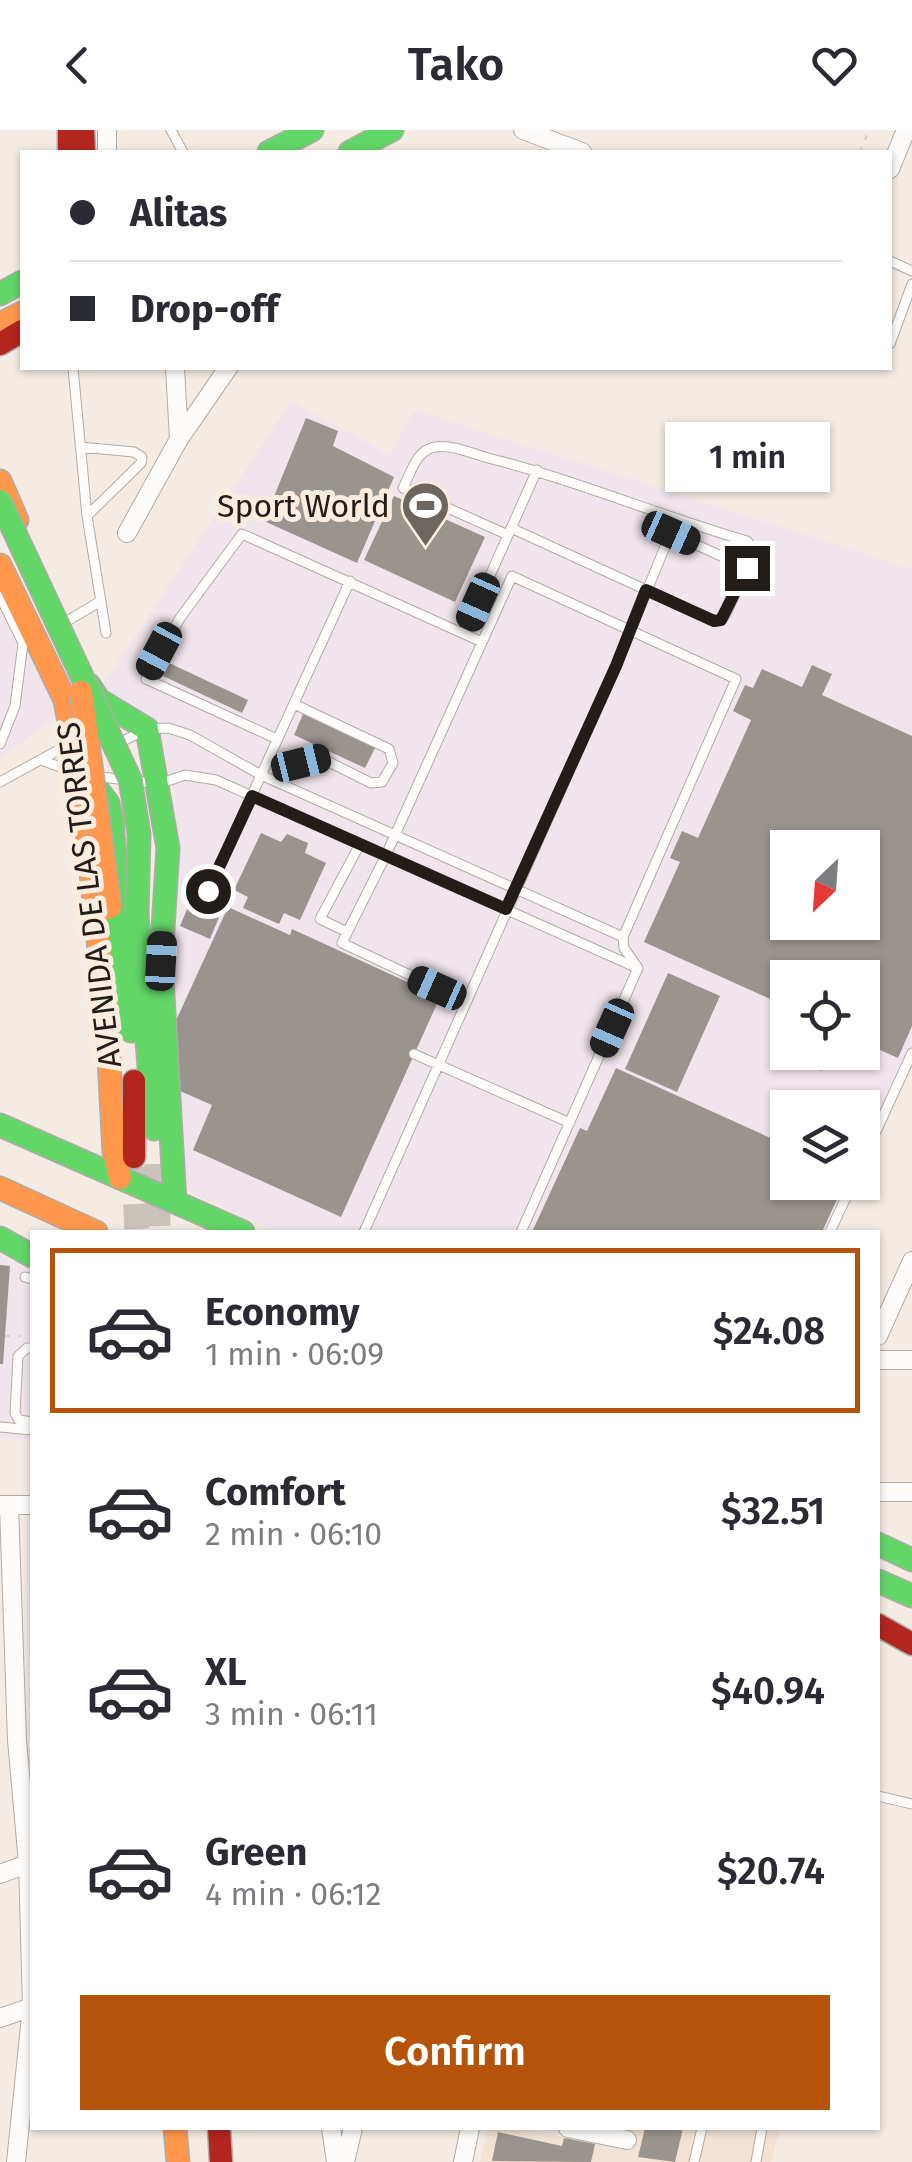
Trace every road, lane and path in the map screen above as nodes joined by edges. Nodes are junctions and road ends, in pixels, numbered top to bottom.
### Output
1 (312, 130) edge
2 (392, 130) edge
3 (523, 130) edge
4 (906, 130) edge
5 (273, 150) edge
6 (358, 150) edge
7 (577, 150) edge
8 (892, 165) edge
9 (912, 284) edge
10 (9, 289) edge
11 (4, 337) edge
12 (892, 339) edge
13 (73, 370) edge
14 (175, 370) edge
15 (227, 370) edge
16 (179, 438) junction
17 (80, 448) junction
18 (538, 470) junction
19 (0, 481) edge
20 (0, 500) edge
21 (87, 516) junction
22 (676, 520) junction
23 (0, 522) edge
24 (510, 532) junction
25 (127, 533) dead end
26 (671, 533) junction
27 (0, 566) edge
28 (747, 568) junction
29 (350, 581) junction
30 (646, 590) junction
31 (0, 596) edge
32 (101, 601) junction
33 (62, 624) junction
34 (630, 628) junction
35 (106, 633) dead end
36 (464, 634) junction
37 (30, 640) junction
38 (482, 642) junction
39 (86, 689) junction
40 (294, 704) junction
41 (147, 729) junction
42 (277, 740) junction
43 (74, 742) junction
44 (0, 744) edge
45 (41, 760) junction
46 (301, 763) dead end
47 (79, 774) junction
48 (261, 774) junction
49 (0, 782) edge
50 (159, 784) junction
51 (252, 796) junction
52 (162, 812) junction
53 (395, 835) junction
54 (360, 844) junction
55 (386, 855) junction
56 (515, 889) junction
57 (208, 891) dead end
58 (506, 909) junction
59 (125, 913) junction
60 (347, 932) junction
61 (624, 942) junction
62 (638, 968) junction
63 (144, 998) junction
64 (465, 1001) junction
65 (131, 1031) junction
66 (108, 1039) junction
67 (912, 1053) edge
68 (414, 1054) dead end
69 (437, 1064) junction
70 (570, 1122) junction
71 (880, 1123) edge
72 (0, 1125) edge
73 (124, 1154) junction
74 (164, 1164) junction
75 (120, 1178) junction
76 (0, 1184) edge
77 (845, 1200) edge
78 (175, 1202) junction
79 (0, 1223) edge
80 (91, 1230) edge
81 (238, 1230) edge
82 (365, 1230) edge
83 (522, 1230) edge
84 (831, 1230) edge
85 (30, 1236) edge
86 (0, 1238) edge
87 (0, 1248) edge
88 (912, 1261) edge
89 (30, 1268) edge
90 (30, 1268) edge
91 (880, 1332) edge
92 (5, 1336) dead end
93 (30, 1336) edge
94 (30, 1348) edge
95 (880, 1360) edge
96 (912, 1360) edge
97 (30, 1422) edge
98 (0, 1428) edge
99 (30, 1430) edge
100 (880, 1492) edge
101 (912, 1492) edge
102 (30, 1505) edge
103 (5, 1506) edge
104 (880, 1545) edge
105 (912, 1560) edge
106 (880, 1582) edge
107 (912, 1596) edge
108 (880, 1607) edge
109 (912, 1622) edge
110 (880, 1626) edge
111 (912, 1644) edge
112 (0, 1658) edge
113 (11, 1716) edge
114 (9, 1744) edge
115 (880, 1796) edge
116 (912, 1804) edge
117 (30, 1862) edge
118 (0, 1874) edge
119 (30, 2008) edge
120 (0, 2018) edge
121 (30, 2026) edge
122 (175, 2130) edge
123 (219, 2130) edge
124 (331, 2130) edge
125 (354, 2130) edge
126 (470, 2130) edge
127 (579, 2130) edge
128 (702, 2130) edge
129 (762, 2130) edge
130 (627, 2140) dead end
131 (16, 2162) edge
132 (178, 2162) edge
133 (221, 2162) edge
134 (336, 2162) edge
135 (346, 2162) edge
136 (463, 2162) edge
137 (694, 2162) edge
138 (756, 2162) edge

1 - 5 main road
2 - 6 main road
3 - 7 street
4 - 8 street
9 - 12 lane
10 - 11 main road
13 - 17 lane
14 - 16 street
15 - 16 street
16 - 25 street
17 - 21 lane
17 - 21 lane
18 - 22 lane
18 - 24 lane
18 - 24 lane
19 - 33 main road, AVENIDA DE LAS TORRES
20 - 59 main road, bridge
21 - 32 lane
22 - 26 lane
22 - 28 lane
23 - 39 main road, bridge
24 - 30 lane
24 - 36 lane
26 - 28 lane
26 - 30 lane
27 - 37 main road, AVENIDA DE LAS TORRES
28 - 30 lane
29 - 36 lane
29 - 40 lane
29 - 42 lane
30 - 34 lane
31 - 37 lane
32 - 33 lane
32 - 35 lane
33 - 39 main road, AVENIDA DE LAS TORRES
34 - 38 lane
34 - 56 lane
34 - 61 lane
36 - 38 lane
37 - 43 main road, AVENIDA DE LAS TORRES
37 - 44 lane
38 - 53 lane
39 - 41 main road, AVENIDA DE LAS TORRES
39 - 43 main road
39 - 59 main road, bridge
40 - 42 lane
40 - 46 lane
41 - 47 lane
41 - 48 lane
41 - 50 main road, AVENIDA DE LAS TORRES
42 - 48 lane
43 - 45 lane
43 - 47 main road, AVENIDA DE LAS TORRES
45 - 47 lane
45 - 49 lane
47 - 50 lane
47 - 65 main road
47 - 66 main road, AVENIDA DE LAS TORRES
48 - 51 lane
48 - 53 lane
50 - 51 lane
50 - 52 main road, AVENIDA DE LAS TORRES
51 - 54 lane
51 - 57 lane
52 - 63 main road
52 - 74 main road, AVENIDA DE LAS TORRES
53 - 55 lane
53 - 56 lane
54 - 55 lane
54 - 60 lane
55 - 58 lane
55 - 60 lane
56 - 58 lane
56 - 61 lane
58 - 62 lane
58 - 64 lane
59 - 63 main road, AVENIDA DE LAS TORRES
59 - 65 main road, AVENIDA DE LAS TORRES
59 - 66 main road
60 - 64 lane
61 - 62 lane
62 - 70 lane
63 - 74 main road, AVENIDA DE LAS TORRES
64 - 69 lane
65 - 73 main road, AVENIDA DE LAS TORRES
66 - 73 main road, AVENIDA DE LAS TORRES
67 - 71 lane
68 - 69 lane
69 - 70 lane
69 - 82 lane
70 - 83 lane
72 - 75 main road
73 - 74 main road
73 - 75 main road, AVENIDA DE LAS TORRES
74 - 78 main road, AVENIDA DE LAS TORRES
75 - 78 main road
76 - 80 main road
77 - 84 lane
78 - 81 main road
79 - 85 main road
86 - 89 main road
87 - 90 street
88 - 91 street
92 - 93 path
94 - 97 lane
95 - 96 street
98 - 99 lane
100 - 101 street
102 - 103 street
103 - 113 street
104 - 105 main road
106 - 107 main road
108 - 109 main road
110 - 111 main road
112 - 113 street
113 - 114 street
114 - 117 street
115 - 116 lane
117 - 118 street
119 - 120 street
121 - 131 street
122 - 132 main road
123 - 133 main road
124 - 134 street
125 - 135 street
126 - 136 street
127 - 130 street
128 - 137 lane
129 - 138 lane

